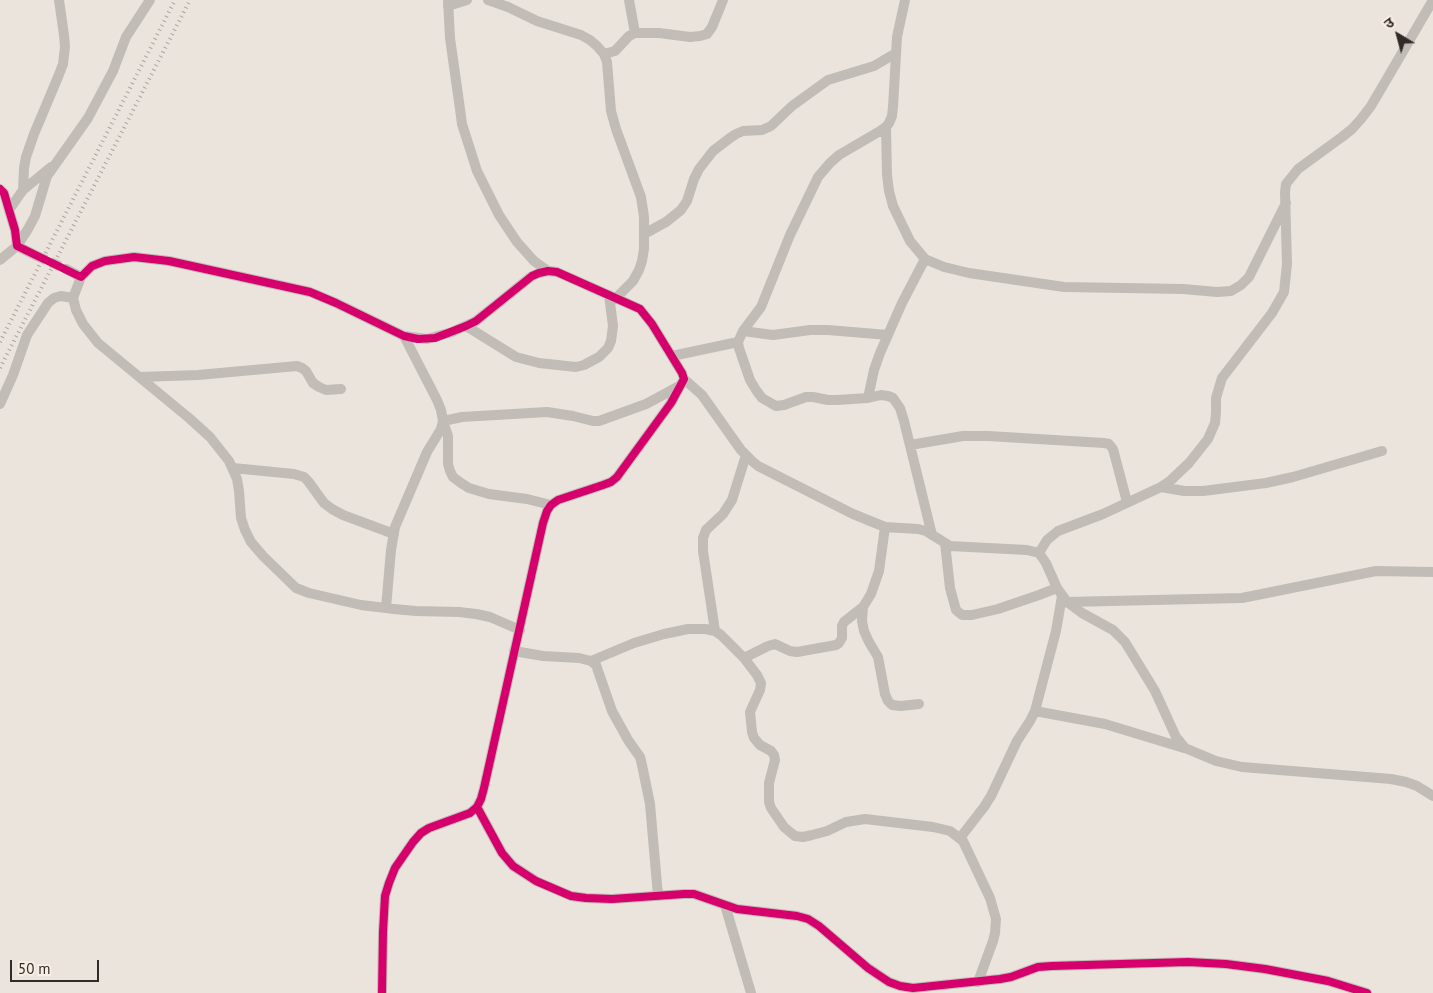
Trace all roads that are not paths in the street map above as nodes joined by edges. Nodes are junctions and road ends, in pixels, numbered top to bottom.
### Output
1 (59, 0) edge
2 (150, 0) edge
3 (467, 0) edge
4 (488, 0) edge
5 (629, 0) edge
6 (723, 0) edge
7 (905, 0) edge
8 (1433, 0) edge
9 (448, 3) edge
10 (635, 33) junction
11 (896, 53) junction
12 (604, 54) junction
13 (886, 127) junction
14 (58, 161) junction
15 (0, 189) edge
16 (23, 190) junction
17 (1286, 203) junction
18 (9, 210) junction
19 (644, 234) junction
20 (17, 246) junction
21 (37, 256) tunnel mouth
22 (925, 259) junction
23 (0, 260) edge
24 (66, 269) tunnel mouth
25 (548, 271) junction
26 (81, 277) junction
27 (612, 297) junction
28 (73, 298) junction
29 (466, 326) junction
30 (744, 331) junction
31 (888, 335) junction
32 (404, 336) junction
33 (738, 342) junction
34 (672, 356) junction
35 (140, 377) junction
36 (683, 382) junction
37 (341, 389) dead end
38 (868, 398) junction
39 (0, 404) edge
40 (443, 421) junction
41 (910, 445) junction
42 (1382, 451) dead end
43 (746, 455) junction
44 (233, 468) junction
45 (1161, 487) junction
46 (1127, 502) junction
47 (551, 505) junction
48 (885, 527) junction
49 (394, 534) junction
50 (932, 535) junction
51 (945, 543) junction
52 (1039, 553) junction
53 (1433, 572) edge
54 (1062, 595) junction
55 (863, 607) junction
56 (386, 608) junction
57 (520, 630) junction
58 (715, 631) junction
59 (514, 651) junction
60 (744, 658) junction
61 (591, 661) junction
62 (919, 704) dead end
63 (1034, 711) junction
64 (1185, 748) junction
65 (1433, 796) edge
66 (477, 807) junction
67 (960, 838) junction
68 (658, 896) junction
69 (725, 905) junction
70 (978, 982) junction
71 (913, 990) edge
72 (382, 993) edge
73 (751, 993) edge
74 (1367, 993) edge

1 - 16 street
2 - 14 street
3 - 9 street
4 - 12 street
5 - 10 street
6 - 10 street
7 - 11 street
8 - 17 street
9 - 25 street
10 - 12 street
11 - 13 street
11 - 19 street
12 - 19 street
13 - 22 street
13 - 30 street
14 - 16 street
14 - 20 street
15 - 18 street
16 - 18 street
17 - 22 street
17 - 45 street
18 - 20 street
19 - 27 street
20 - 21 street
20 - 23 street
22 - 31 street
24 - 26 street
25 - 27 street
25 - 29 street
26 - 28 street
26 - 32 street
27 - 29 street
27 - 34 street
28 - 35 street
28 - 39 street
29 - 32 street
30 - 31 street
30 - 33 street
31 - 38 street
32 - 40 street
33 - 34 street
33 - 38 street
34 - 36 street
35 - 37 street
35 - 44 street
36 - 40 street
36 - 43 street
36 - 47 street
38 - 41 street
40 - 47 street
40 - 49 street
41 - 46 street
41 - 50 street
42 - 45 street
43 - 48 street
43 - 58 street
44 - 49 street
44 - 56 street
45 - 46 street
46 - 52 street
47 - 57 street
48 - 50 street
48 - 55 street
49 - 56 street
50 - 51 street
51 - 52 street
51 - 54 street
52 - 54 street
53 - 54 street
54 - 63 street
54 - 64 street
55 - 60 street
55 - 62 street
56 - 57 street
57 - 59 street
58 - 60 street
58 - 61 street
59 - 61 street
59 - 66 street
60 - 67 street
61 - 68 street
63 - 64 street
63 - 67 street
64 - 65 street
66 - 68 street
66 - 72 street
67 - 70 street
68 - 69 street
69 - 71 street
69 - 73 street
70 - 71 street
70 - 74 street

